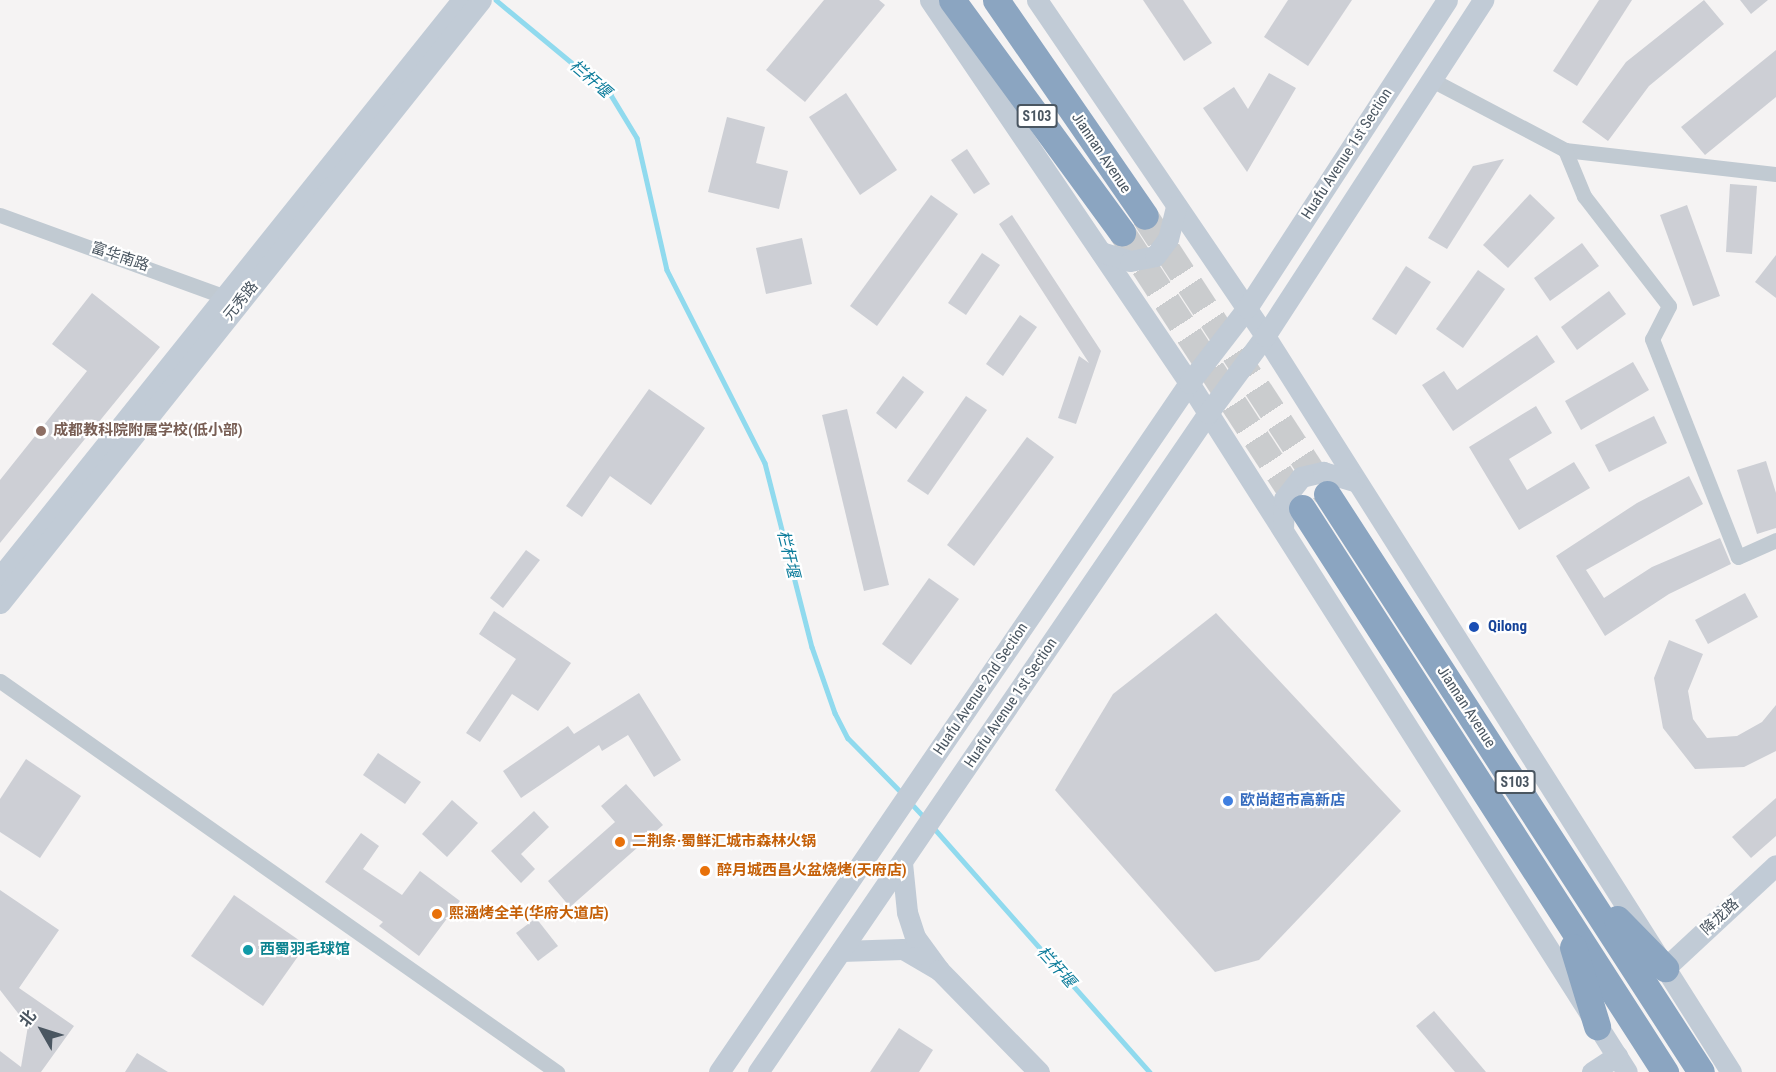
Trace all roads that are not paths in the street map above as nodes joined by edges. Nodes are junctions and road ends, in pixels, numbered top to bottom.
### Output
1 (930, 0) edge
2 (952, 0) edge
3 (996, 0) edge
4 (1037, 0) edge
5 (1447, 0) edge
6 (1483, 0) edge
7 (473, 3) edge
8 (1430, 79) junction
9 (1565, 150) junction
10 (1776, 174) edge
11 (1176, 206) junction
12 (0, 215) edge
13 (1144, 216) tunnel mouth
14 (1122, 232) tunnel mouth
15 (1101, 252) junction
16 (232, 299) junction
17 (1247, 308) junction
18 (1265, 336) junction
19 (1189, 383) junction
20 (1208, 413) junction
21 (1354, 481) junction
22 (1327, 494) tunnel mouth
23 (1302, 508) tunnel mouth
24 (1282, 530) junction
25 (1776, 540) edge
26 (0, 577) edge
27 (0, 603) edge
28 (0, 681) edge
29 (902, 863) junction
30 (1776, 865) edge
31 (1579, 880) junction
32 (1564, 918) junction
33 (841, 951) junction
34 (1665, 968) junction
35 (939, 970) junction
36 (1598, 1026) junction
37 (1622, 1064) edge
38 (557, 1072) edge
39 (718, 1072) edge
40 (758, 1072) edge
41 (1039, 1072) edge
42 (1592, 1072) edge
43 (1665, 1072) edge
44 (1701, 1072) edge
45 (1731, 1072) edge

1 - 15 main road
2 - 14 highway, Jiannan Avenue / S103
3 - 13 highway, Jiannan Avenue / S103
4 - 11 main road
5 - 17 main road, Huafu Avenue 1st Section
6 - 8 main road, Huafu Avenue 1st Section
7 - 16 main road, 元秀路
8 - 9 street
8 - 18 main road, Huafu Avenue 1st Section
9 - 10 street
9 - 25 street
11 - 15 main road
11 - 17 main road
12 - 16 street, 富华南路
15 - 19 main road
16 - 26 main road, 元秀路
16 - 27 main road, 元秀路
17 - 18 main road
17 - 19 main road, Huafu Avenue 2nd Section
18 - 20 main road, Huafu Avenue 1st Section
18 - 21 main road
19 - 20 main road
19 - 39 main road, Huafu Avenue 2nd Section
20 - 24 main road
20 - 29 main road, Huafu Avenue 1st Section
21 - 24 main road
21 - 34 main road
22 - 31 highway, Jiannan Avenue / S103
23 - 32 highway, S103
24 - 36 main road
28 - 38 street
29 - 33 main road, Huafu Avenue 1st Section
29 - 35 main road
30 - 34 main road, 降龙路
31 - 34 highway
31 - 44 highway, Jiannan Avenue / S103
32 - 36 highway
32 - 43 highway, S103
33 - 35 main road
33 - 40 main road, Huafu Avenue 1st Section
34 - 45 main road
35 - 41 main road
36 - 37 main road
37 - 42 main road

